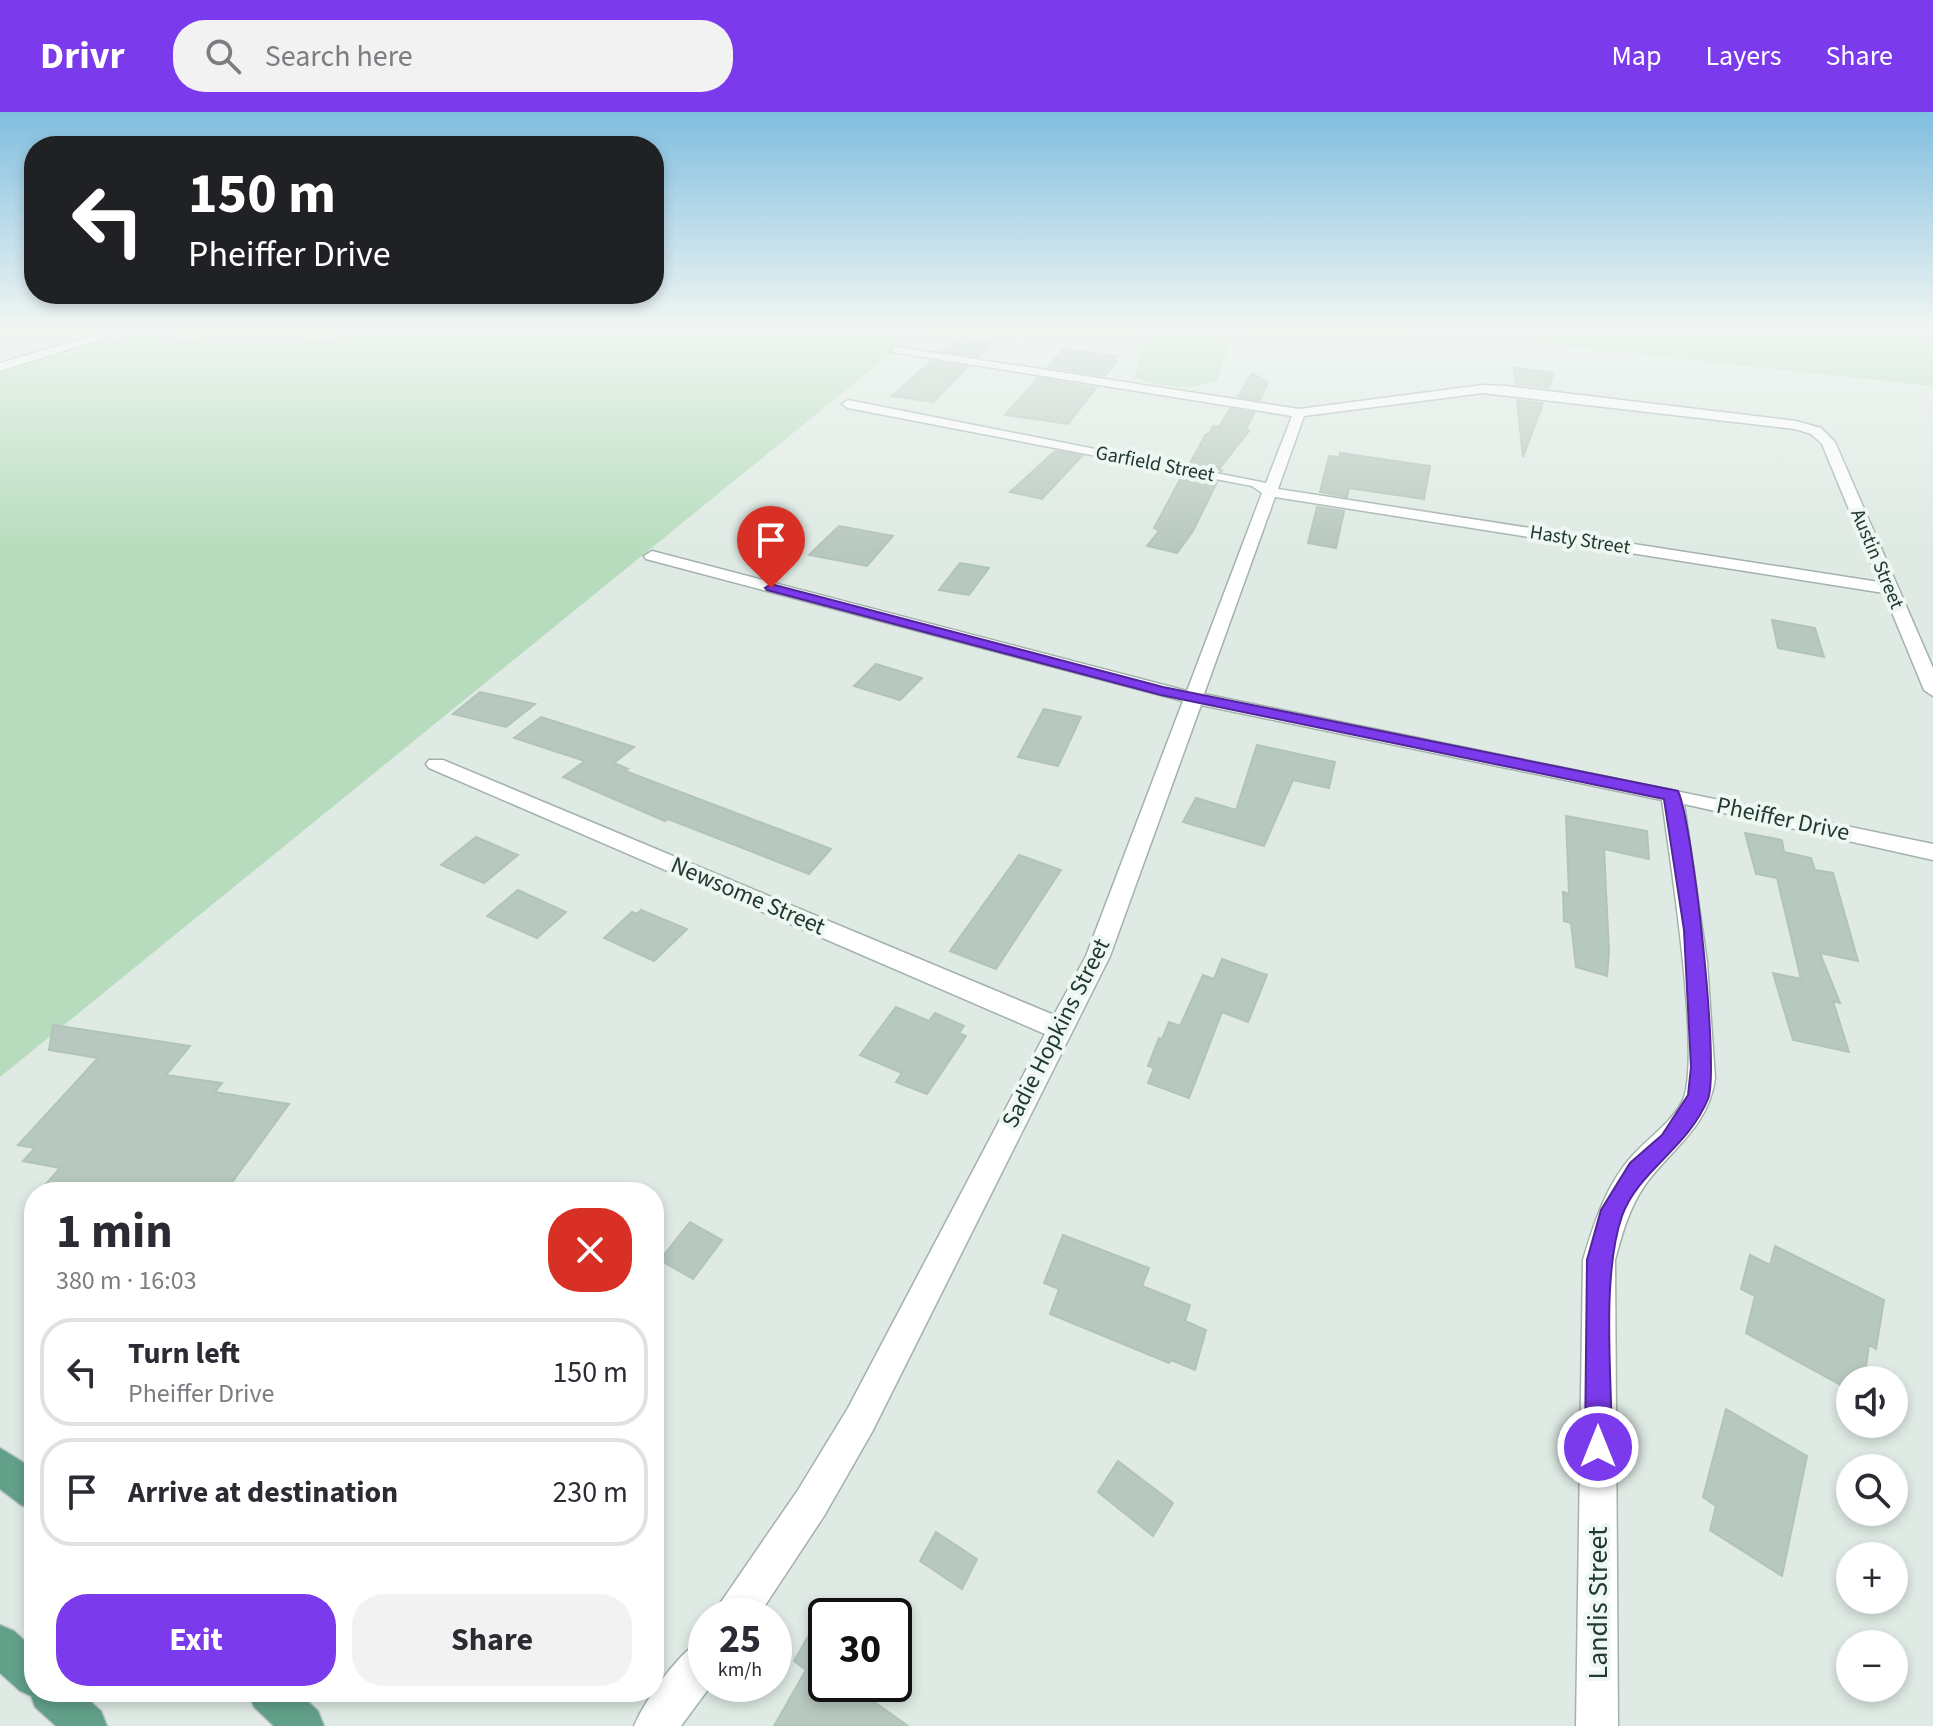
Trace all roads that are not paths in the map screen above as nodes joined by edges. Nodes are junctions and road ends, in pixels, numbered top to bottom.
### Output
1 (1218, 400) edge
2 (1396, 400) edge
3 (1591, 400) edge
4 (848, 404) dead end
5 (1299, 413) junction
6 (1271, 492) junction
7 (652, 556) dead end
8 (1889, 589) junction
9 (1933, 690) edge
10 (1191, 698) junction
11 (436, 764) dead end
12 (1672, 795) junction
13 (1933, 852) edge
14 (1060, 1029) junction
15 (0, 1466) edge
16 (24, 1484) edge
17 (747, 1598) edge
18 (0, 1645) edge
19 (24, 1668) edge
20 (688, 1682) edge
21 (61, 1702) edge
22 (279, 1702) edge
23 (86, 1726) edge
24 (303, 1726) edge
25 (655, 1726) edge
26 (1597, 1726) edge

1 - 5 street
2 - 5 street, Austin Street
3 - 8 street, Austin Street
4 - 6 street, Garfield Street
5 - 6 street, Sadie Hopkins Street
6 - 8 street, Hasty Street
6 - 10 street, Sadie Hopkins Street
7 - 10 street, Pheiffer Drive
8 - 9 street, Austin Street
10 - 12 street, Pheiffer Drive
10 - 14 street, Sadie Hopkins Street
11 - 14 street, Newsome Street
12 - 13 street, Pheiffer Drive
12 - 26 street, Landis Street
14 - 17 street, Sadie Hopkins Street
15 - 16 main road
18 - 19 main road
20 - 25 street
21 - 23 main road
22 - 24 main road

